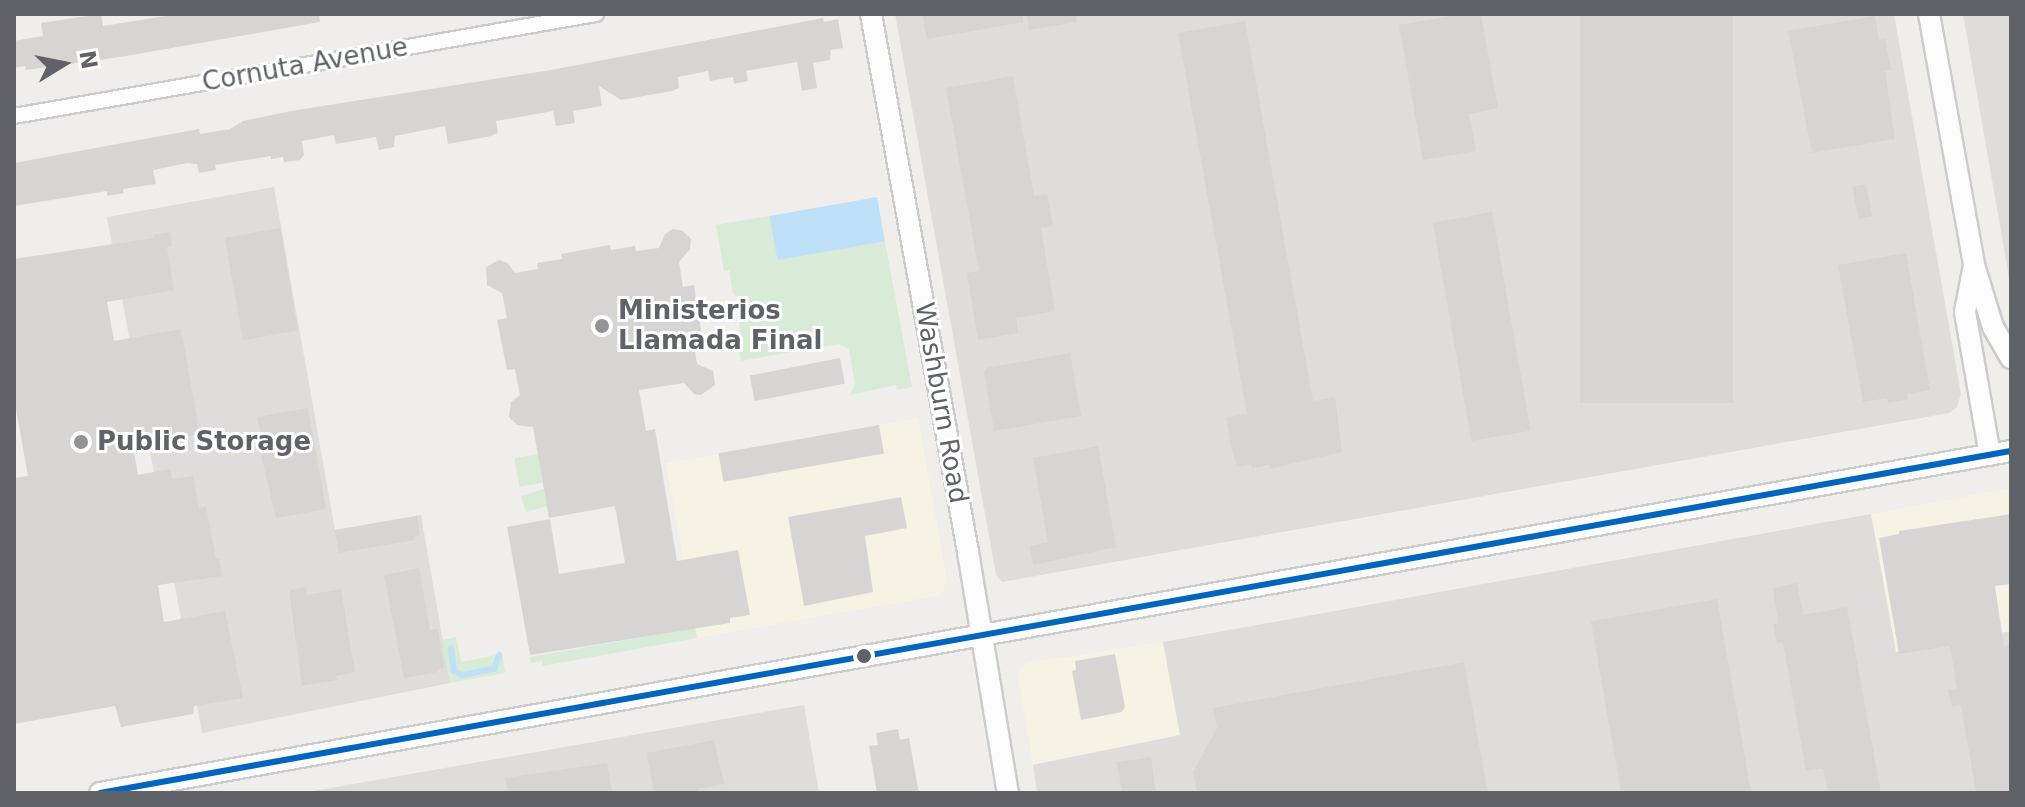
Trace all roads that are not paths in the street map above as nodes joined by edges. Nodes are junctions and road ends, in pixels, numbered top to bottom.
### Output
1 (596, 14) edge
2 (871, 14) edge
3 (1929, 14) edge
4 (14, 116) edge
5 (1974, 265) junction
6 (2011, 358) edge
7 (2011, 451) edge
8 (1990, 455) junction
9 (981, 637) junction
10 (100, 793) edge
11 (1008, 793) edge

1 - 4 street, Cornuta Avenue
2 - 9 main road, Washburn Road
3 - 5 main road
5 - 6 main road
5 - 8 main road
7 - 8 main road
8 - 9 main road
9 - 10 main road
9 - 11 main road, Washburn Road

